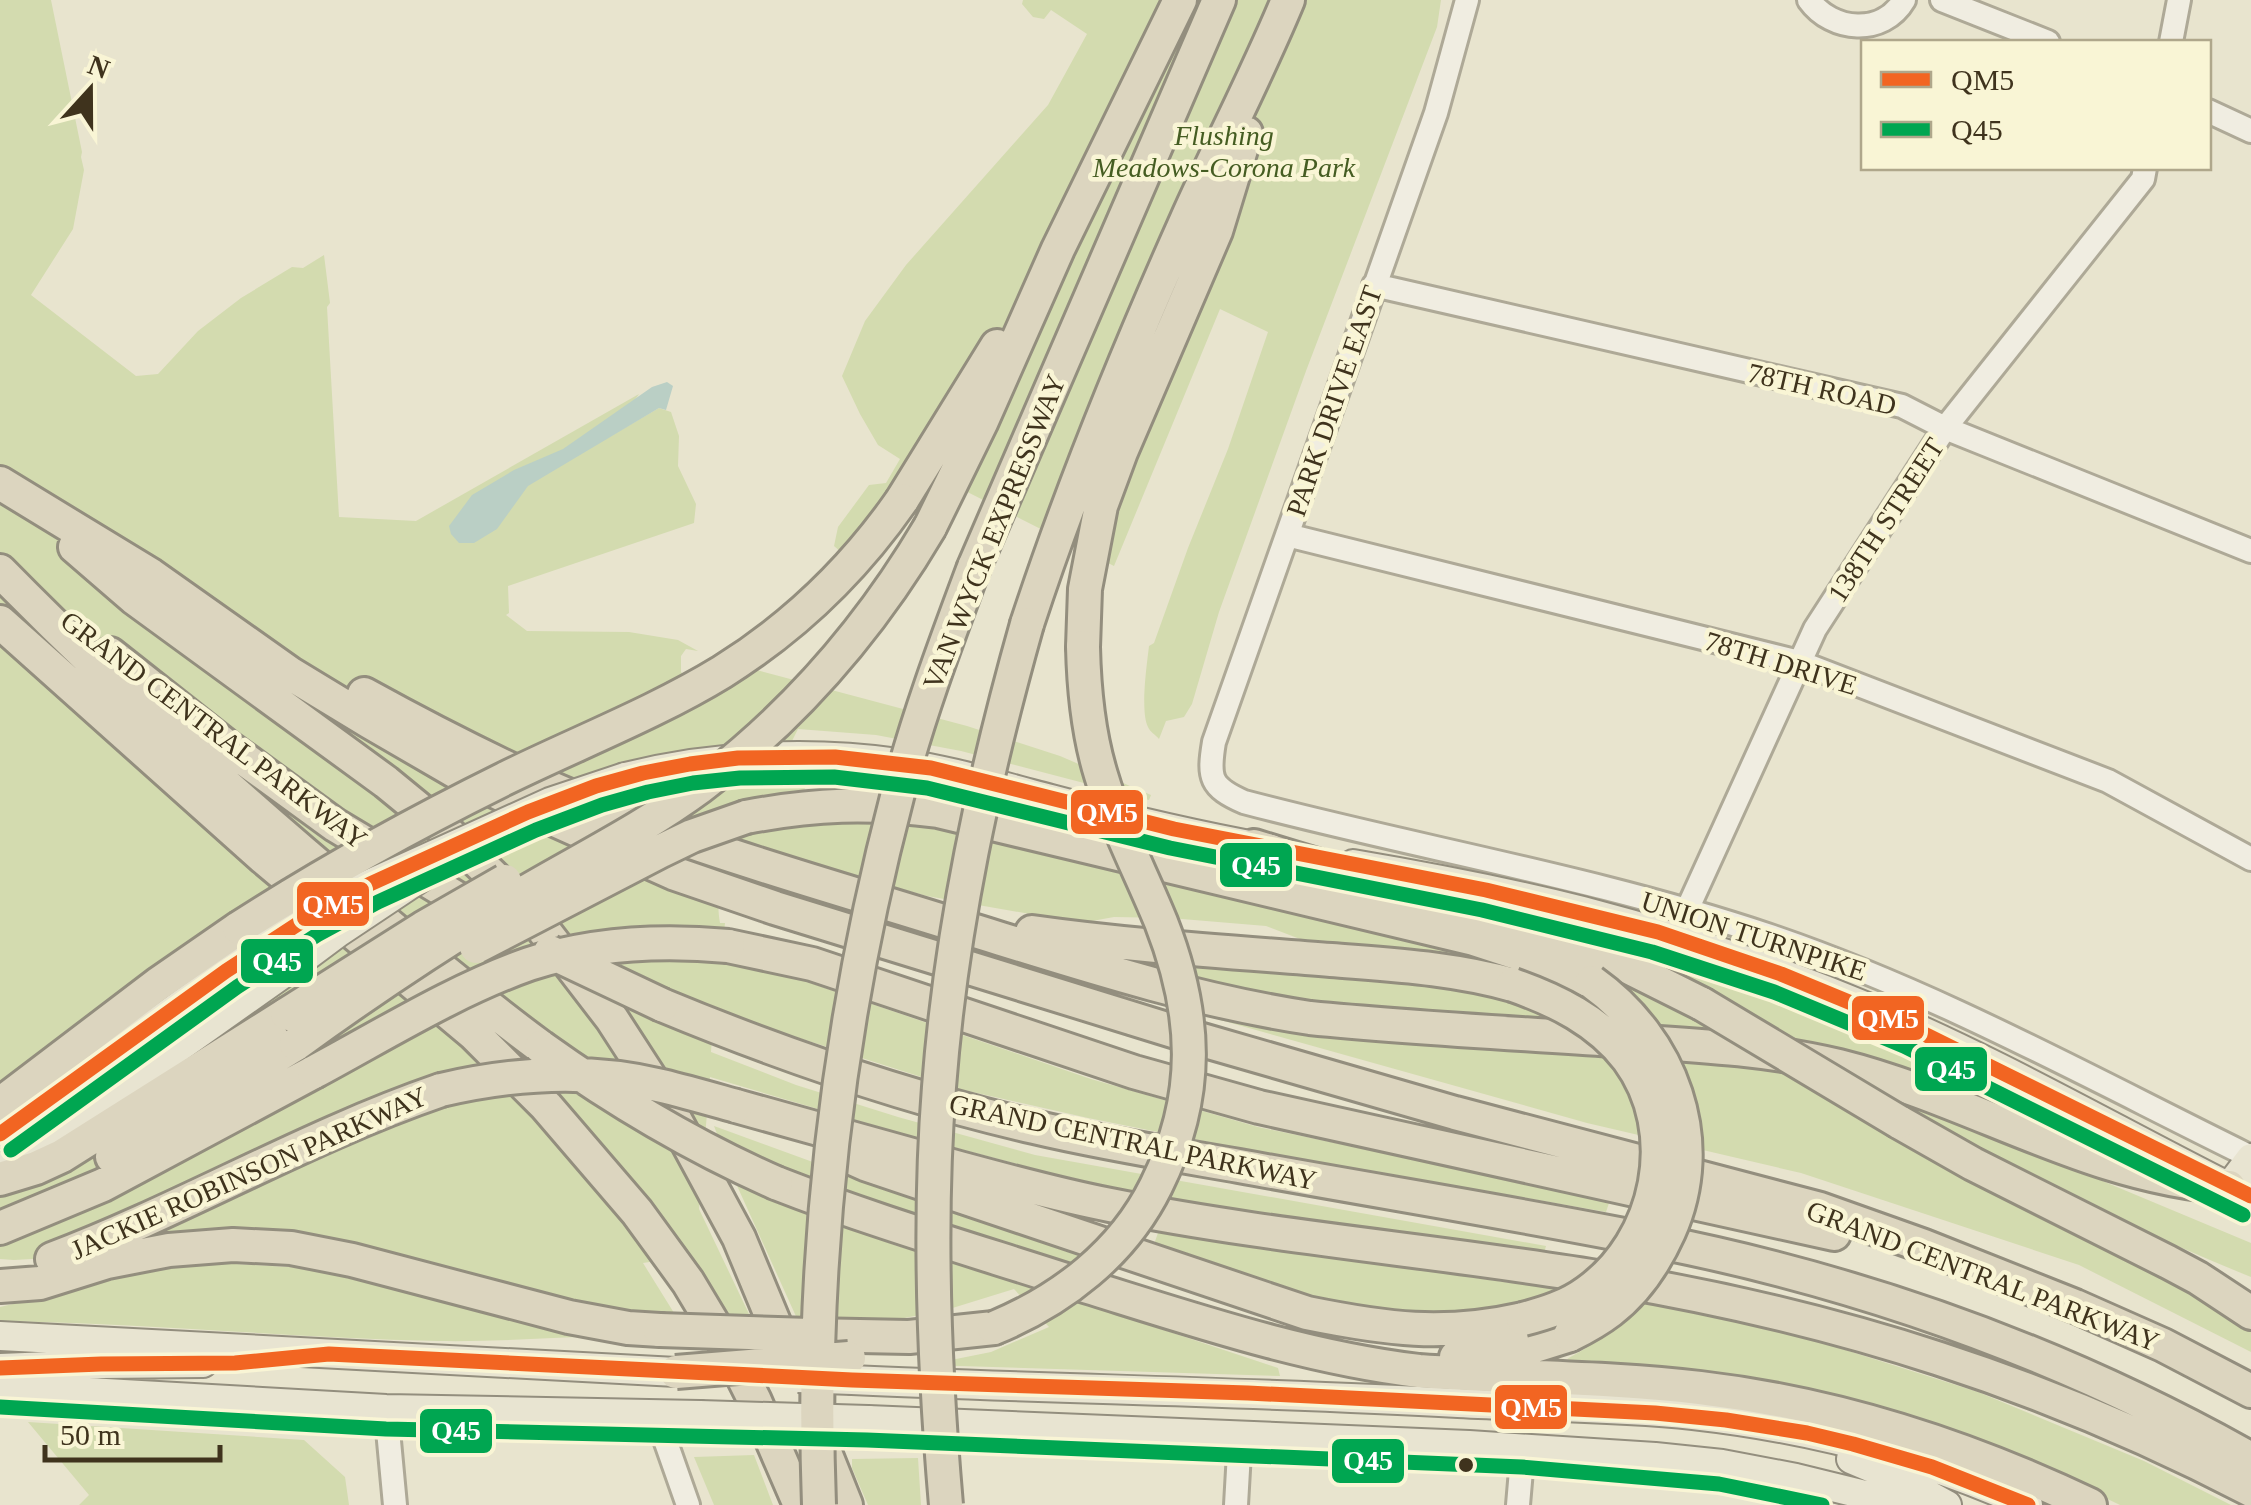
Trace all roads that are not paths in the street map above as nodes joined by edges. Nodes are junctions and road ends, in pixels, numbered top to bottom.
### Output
1 (1180, 0) edge
2 (1219, 0) edge
3 (1467, 0) edge
4 (1809, 0) edge
5 (1904, 0) edge
6 (1942, 0) edge
7 (2179, 0) edge
8 (1283, 12) edge
9 (2043, 40) edge
10 (2170, 40) edge
11 (2211, 112) edge
12 (2251, 132) edge
13 (2144, 170) edge
14 (1058, 249) junction
15 (1374, 285) junction
16 (1945, 428) junction
17 (4, 485) edge
18 (1286, 535) junction
19 (2251, 551) edge
20 (0, 570) edge
21 (151, 575) junction
22 (0, 622) edge
23 (1799, 662) junction
24 (1228, 796) joint
25 (491, 830) junction
26 (1254, 846) junction
27 (2251, 859) edge
28 (1686, 910) junction
29 (914, 912) junction
30 (249, 939) junction
31 (292, 1029) junction
32 (0, 1104) edge
33 (736, 1106) junction
34 (0, 1134) edge
35 (2251, 1157) edge
36 (0, 1170) edge
37 (0, 1179) edge
38 (2240, 1192) edge
39 (0, 1227) edge
40 (1984, 1270) junction
41 (0, 1275) edge
42 (0, 1286) edge
43 (2251, 1314) edge
44 (994, 1328) junction
45 (0, 1336) edge
46 (1322, 1353) junction
47 (329, 1354) junction
48 (0, 1368) edge
49 (850, 1369) junction
50 (676, 1372) joint
51 (0, 1386) edge
52 (2251, 1391) edge
53 (386, 1409) junction
54 (656, 1414) junction
55 (1726, 1420) junction
56 (1240, 1434) junction
57 (1523, 1447) junction
58 (2251, 1458) edge
59 (2251, 1490) edge
60 (396, 1505) edge
61 (688, 1505) edge
62 (800, 1505) edge
63 (819, 1505) edge
64 (846, 1505) edge
65 (946, 1505) edge
66 (1236, 1505) edge
67 (1518, 1505) edge
68 (1906, 1505) edge
69 (1947, 1505) edge
70 (2028, 1505) edge
71 (2090, 1505) edge

1 - 14 highway
2 - 63 highway, VAN WYCK EXPRESSWAY, bridge
3 - 15 street, PARK DRIVE EAST
4 - 5 street
6 - 9 street
7 - 10 street
8 - 44 highway, bridge
8 - 65 highway, VAN WYCK EXPRESSWAY, bridge
11 - 12 street
13 - 16 street, 138TH STREET
14 - 30 highway, bridge
14 - 31 highway, bridge
15 - 16 street, 78TH ROAD
15 - 18 street, PARK DRIVE EAST
16 - 19 street, 78TH ROAD
16 - 23 street, 138TH STREET
17 - 21 highway, GRAND CENTRAL PARKWAY
17 - 64 highway
18 - 23 street, 78TH DRIVE
18 - 24 street, PARK DRIVE EAST
20 - 46 highway, bridge
20 - 58 highway, GRAND CENTRAL PARKWAY, bridge
21 - 29 highway
21 - 40 highway, GRAND CENTRAL PARKWAY
22 - 62 highway
23 - 27 street, 78TH DRIVE
23 - 28 street, 138TH STREET
24 - 28 street, UNION TURNPIKE
25 - 26 main road, UNION TURNPIKE, bridge
25 - 30 main road, UNION TURNPIKE, bridge
25 - 36 main road, UNION TURNPIKE, bridge
26 - 38 main road, UNION TURNPIKE
26 - 43 highway, bridge
28 - 35 street, UNION TURNPIKE
29 - 33 highway, bridge
29 - 38 highway
30 - 32 highway
30 - 34 main road, UNION TURNPIKE
31 - 37 highway
31 - 39 highway
31 - 46 highway, bridge
33 - 41 highway, JACKIE ROBINSON PARKWAY, bridge
33 - 59 highway
35 - 38 main road
39 - 40 highway, bridge
40 - 52 highway, GRAND CENTRAL PARKWAY
42 - 44 highway, bridge
44 - 49 highway
45 - 47 main road
46 - 71 highway
47 - 48 main road
47 - 50 main road
49 - 50 highway, bridge
49 - 55 main road
51 - 53 main road
53 - 54 main road
53 - 60 street
54 - 56 main road, bridge
54 - 61 street
55 - 69 main road
55 - 70 main road
56 - 57 main road
56 - 66 street
57 - 67 street
57 - 68 main road

